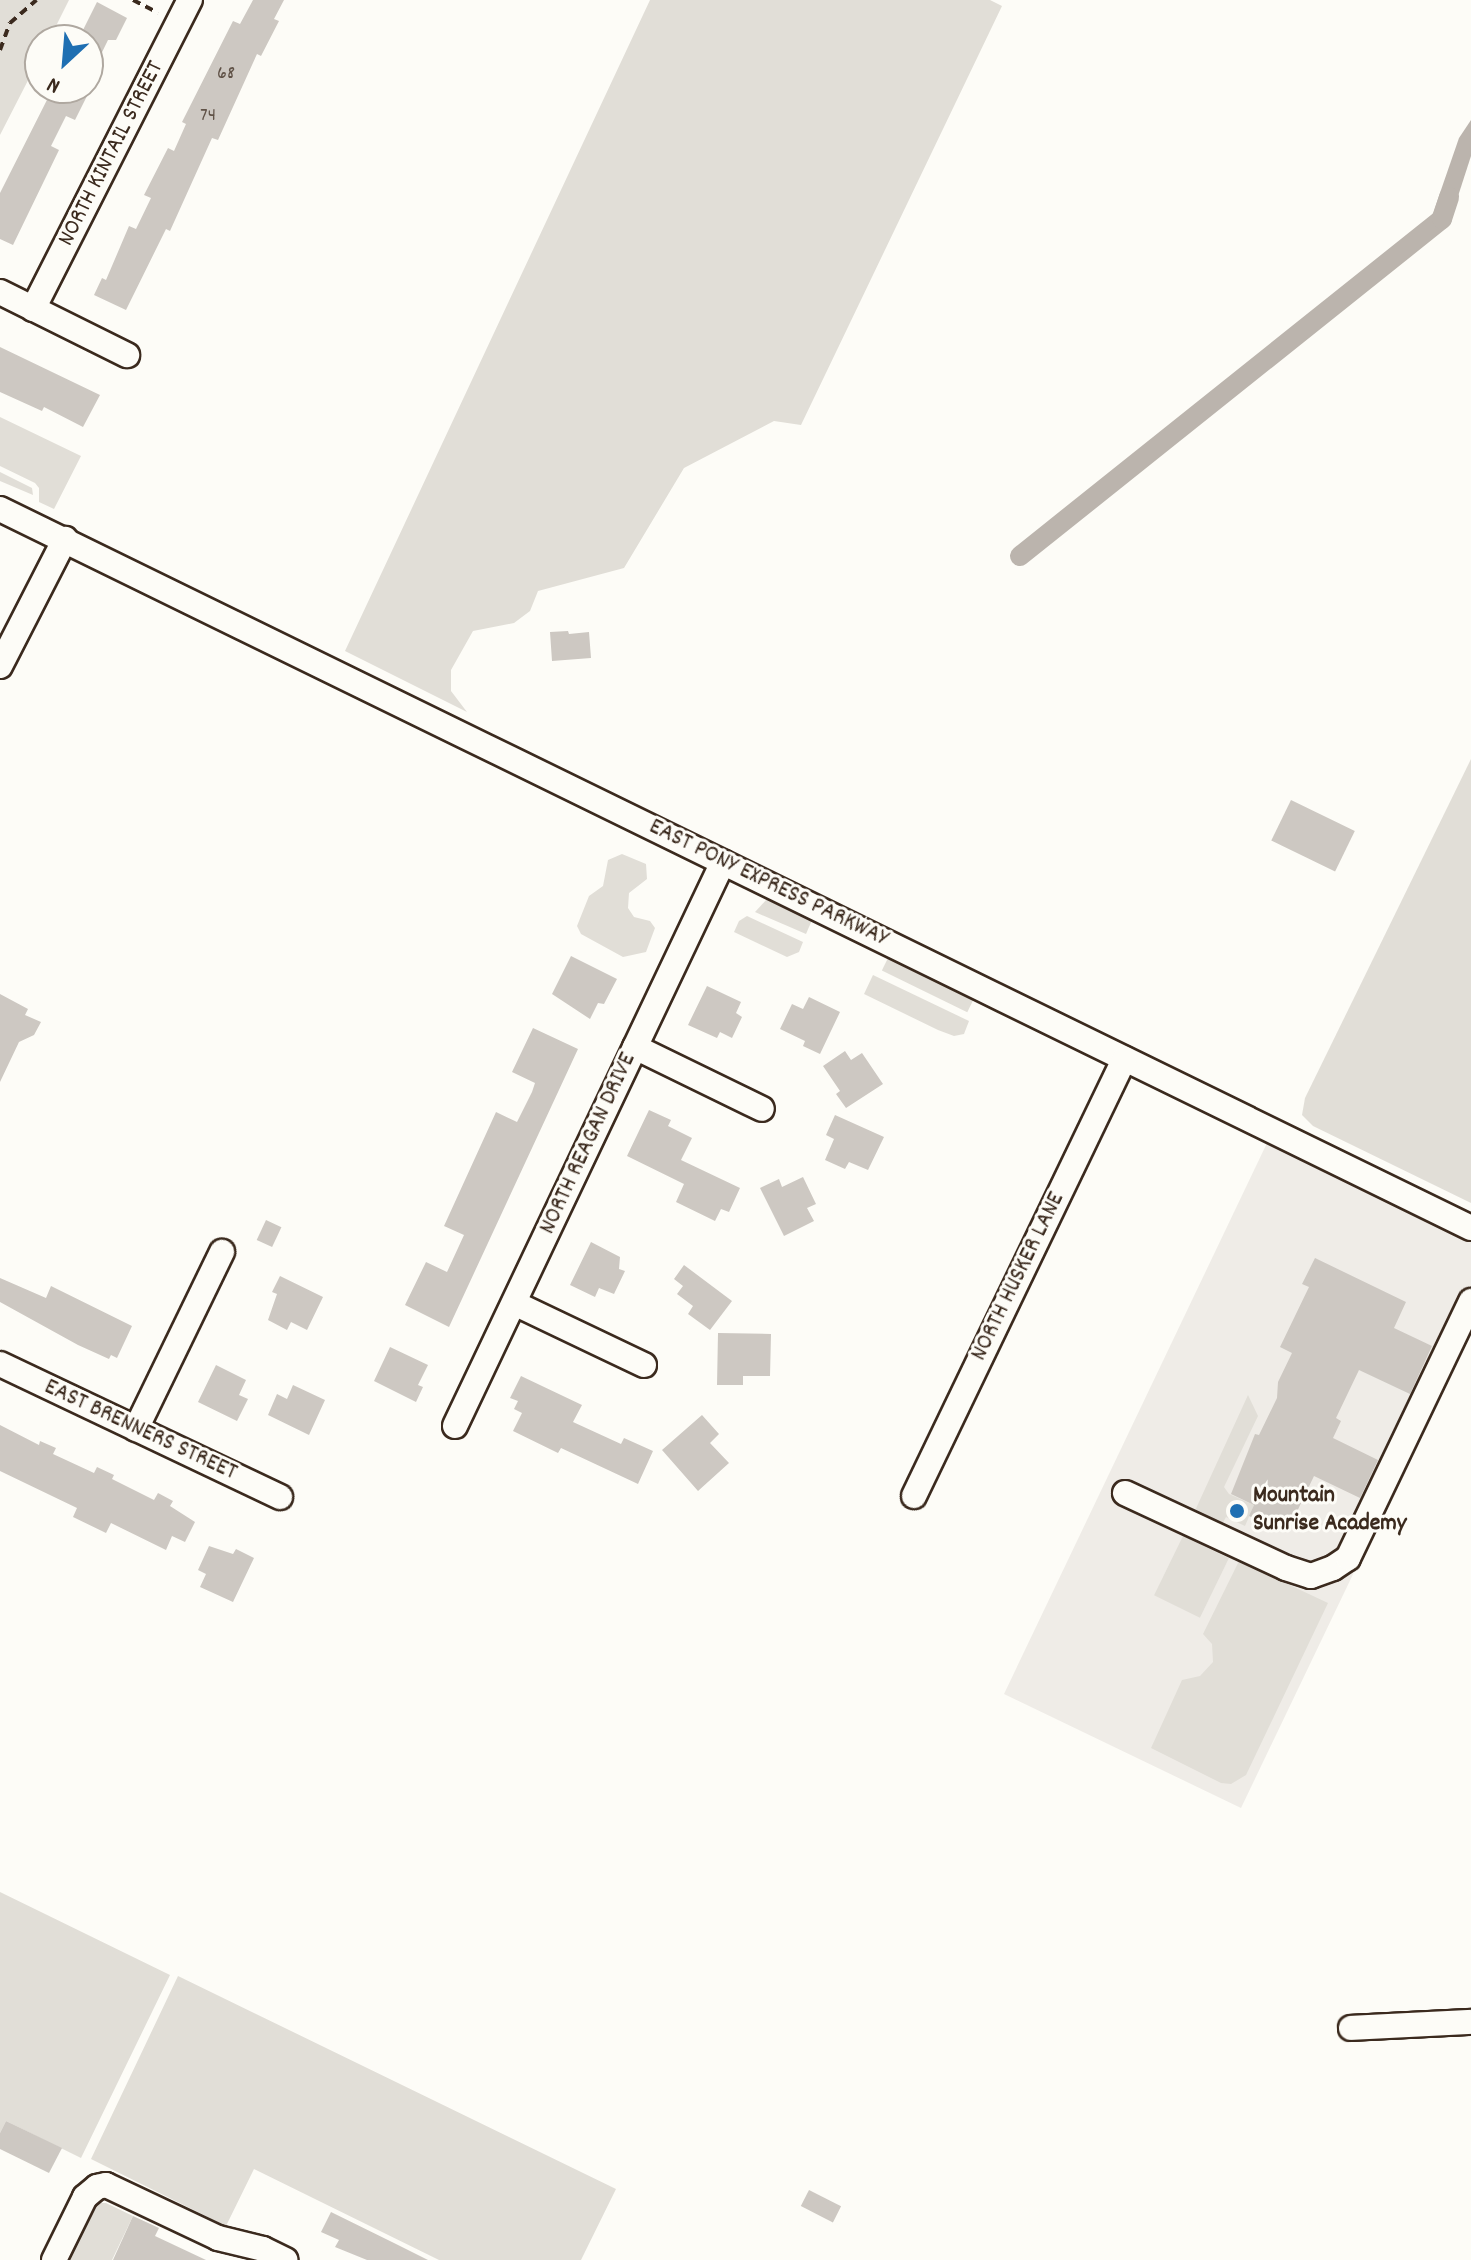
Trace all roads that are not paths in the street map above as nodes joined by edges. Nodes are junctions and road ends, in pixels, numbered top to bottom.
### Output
1 (190, 0) edge
2 (0, 292) edge
3 (33, 309) junction
4 (127, 355) dead end
5 (0, 509) edge
6 (65, 539) junction
7 (0, 666) edge
8 (723, 862) junction
9 (635, 1047) junction
10 (1124, 1059) junction
11 (762, 1109) dead end
12 (1471, 1228) edge
13 (222, 1252) dead end
14 (1471, 1301) edge
15 (514, 1303) junction
16 (0, 1364) edge
17 (644, 1365) dead end
18 (455, 1426) dead end
19 (136, 1429) junction
20 (1125, 1493) dead end
21 (914, 1496) dead end
22 (280, 1497) dead end
23 (1471, 2022) edge
24 (1351, 2028) dead end
25 (54, 2260) edge
26 (286, 2260) edge

1 - 3 street, NORTH KINTAIL STREET
2 - 3 street
3 - 4 street
5 - 6 street, EAST PONY EXPRESS PARKWAY
6 - 7 street
6 - 8 street, EAST PONY EXPRESS PARKWAY
8 - 9 street, NORTH REAGAN DRIVE
8 - 10 street, EAST PONY EXPRESS PARKWAY
9 - 11 street
9 - 15 street, NORTH REAGAN DRIVE
10 - 12 street, EAST PONY EXPRESS PARKWAY
10 - 21 street, NORTH HUSKER LANE
13 - 19 street
14 - 20 street
15 - 17 street
15 - 18 street, NORTH REAGAN DRIVE
16 - 19 street, EAST BRENNERS STREET
19 - 22 street, EAST BRENNERS STREET
23 - 24 street
25 - 26 street

